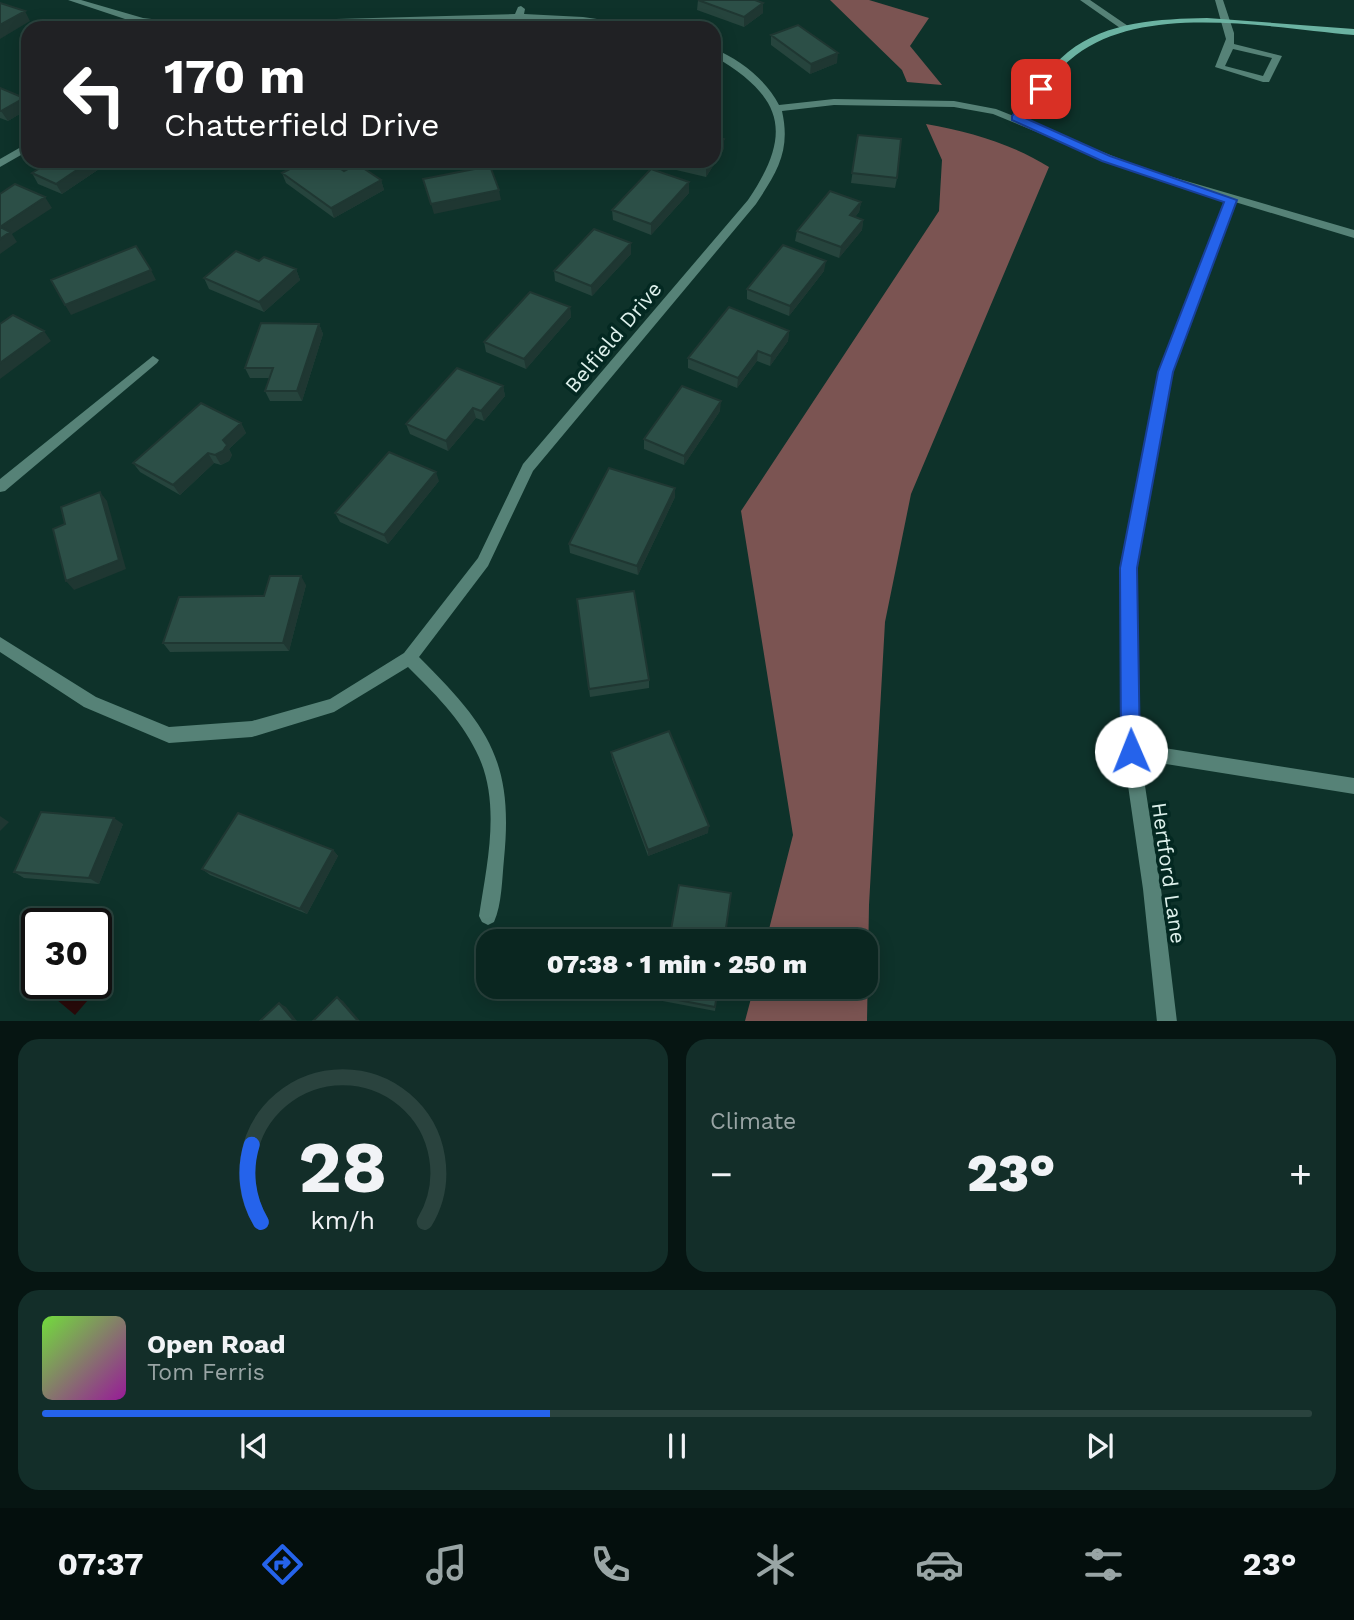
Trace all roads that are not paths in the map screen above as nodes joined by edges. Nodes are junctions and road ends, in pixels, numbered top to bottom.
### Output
1 (72, 0) edge
2 (1084, 0) edge
3 (1219, 0) edge
4 (521, 9) junction
5 (154, 21) edge
6 (312, 21) edge
7 (517, 21) edge
8 (612, 21) edge
9 (1229, 23) junction
10 (1123, 26) junction
11 (1354, 32) edge
12 (1232, 46) junction
13 (721, 57) edge
14 (778, 108) junction
15 (1016, 118) junction
16 (21, 150) edge
17 (0, 163) edge
18 (1231, 200) junction
19 (1354, 234) edge
20 (153, 360) dead end
21 (0, 487) edge
22 (0, 644) edge
23 (409, 658) junction
24 (1131, 751) junction
25 (1354, 786) edge
26 (488, 916) dead end
27 (1167, 1021) edge

1 - 5 street
2 - 10 street
3 - 9 street
4 - 6 street
4 - 7 street
4 - 8 street
9 - 10 street
9 - 11 street
9 - 12 street
10 - 15 street
12 - 12 street
13 - 14 street
14 - 15 street
14 - 23 street, Belfield Drive
15 - 18 street
16 - 17 street
18 - 19 street
18 - 24 street, Hertford Lane
20 - 21 street
22 - 23 street
23 - 26 street
24 - 25 street
24 - 27 street, Hertford Lane

